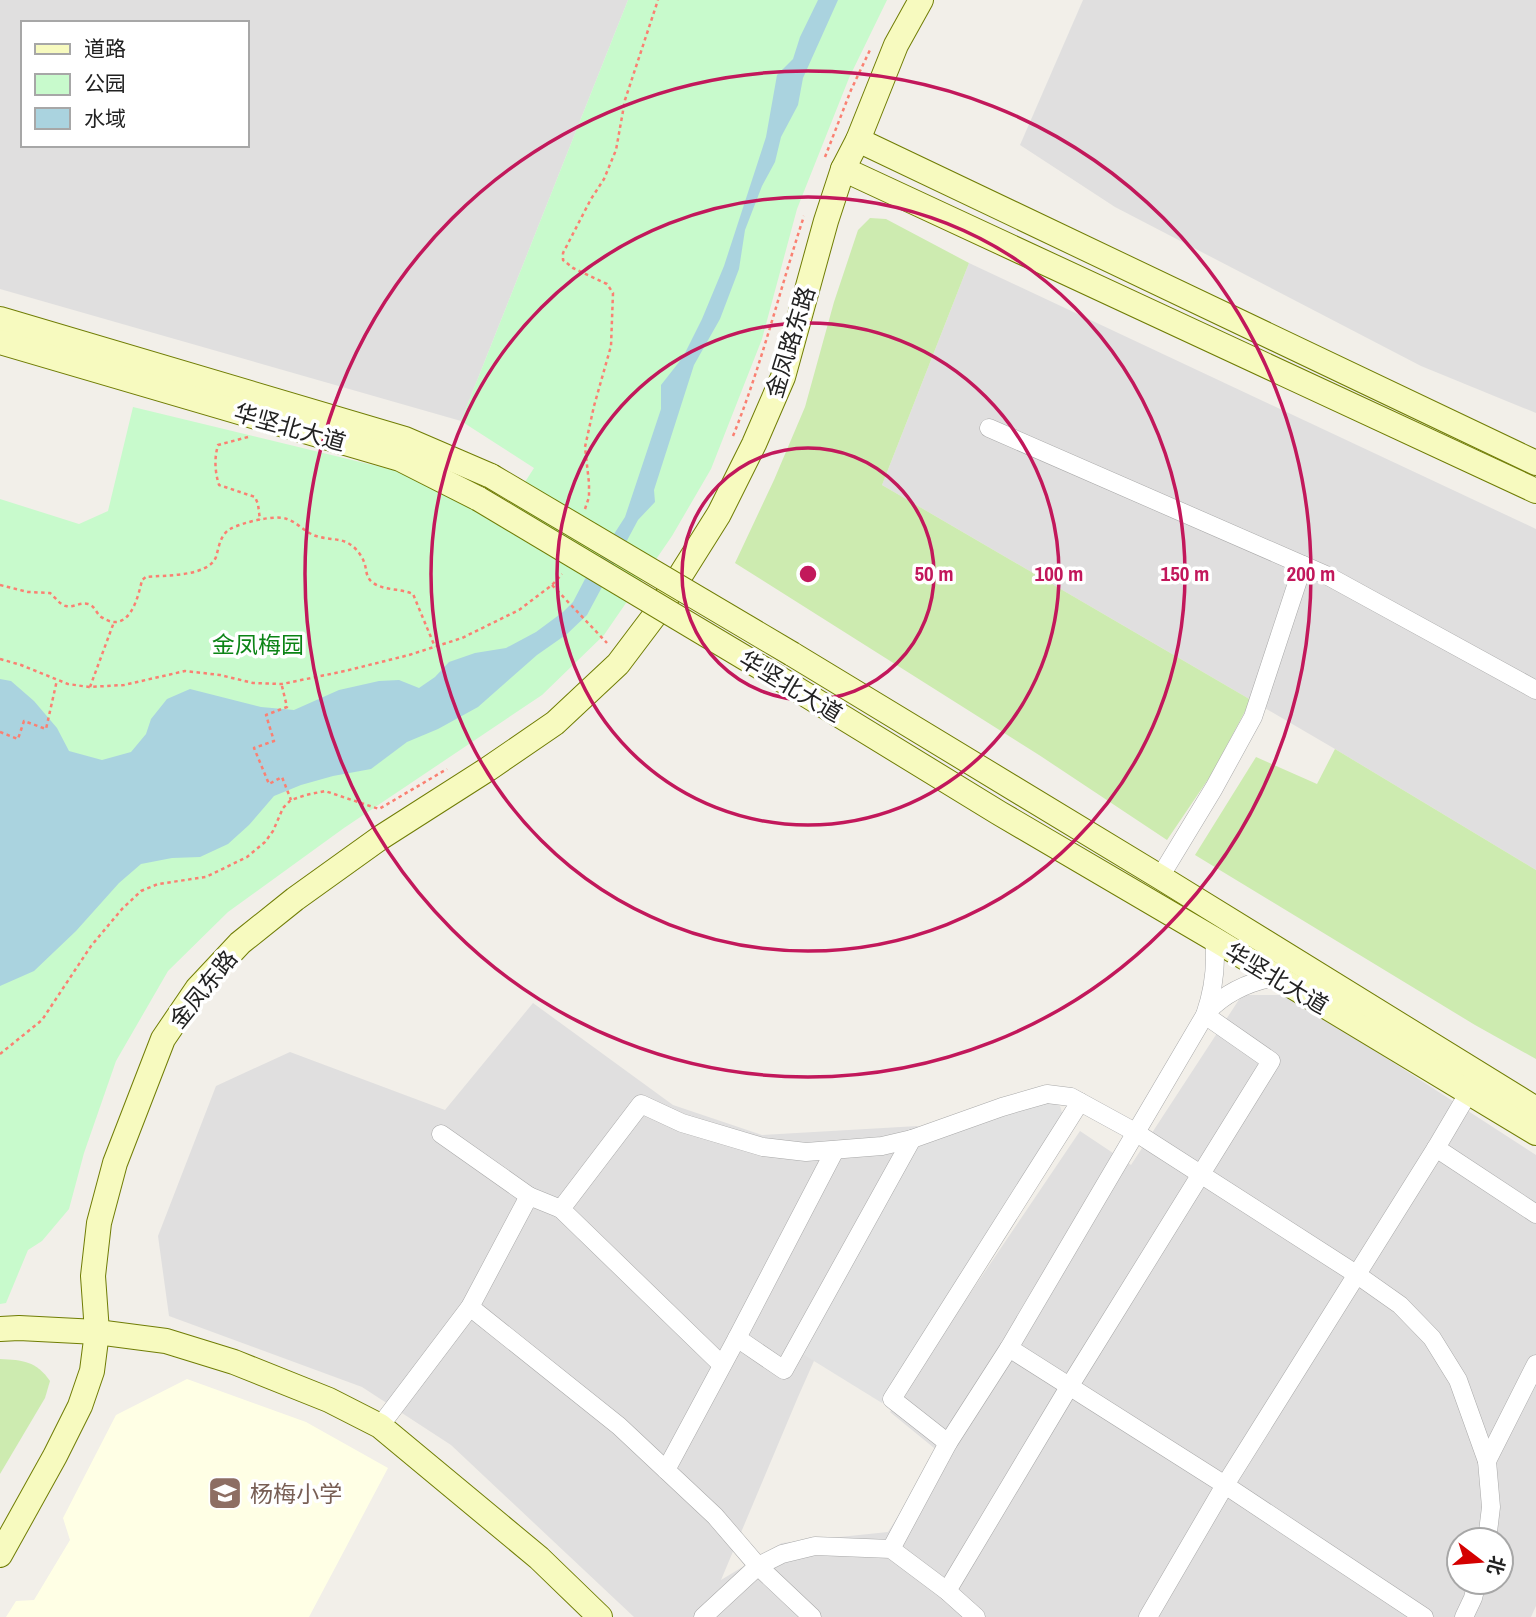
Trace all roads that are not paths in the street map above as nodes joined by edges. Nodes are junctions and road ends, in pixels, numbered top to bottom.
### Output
1 (921, 0) edge
2 (858, 140) junction
3 (832, 167) junction
4 (0, 320) edge
5 (0, 342) edge
6 (989, 428) dead end
7 (1536, 463) edge
8 (1536, 491) edge
9 (1303, 565) junction
10 (609, 652) joint
11 (1536, 690) edge
12 (1160, 877) junction
13 (1214, 939) junction
14 (1275, 977) junction
15 (1205, 1015) junction
16 (1469, 1092) junction
17 (1080, 1102) junction
18 (1536, 1109) edge
19 (1135, 1132) junction
20 (1536, 1133) edge
21 (441, 1134) dead end
22 (912, 1139) junction
23 (1436, 1148) junction
24 (835, 1150) junction
25 (1200, 1175) junction
26 (529, 1196) junction
27 (561, 1209) junction
28 (1536, 1214) edge
29 (1356, 1274) junction
30 (470, 1307) junction
31 (10, 1329) edge
32 (97, 1332) junction
33 (737, 1338) junction
34 (1009, 1348) junction
35 (1536, 1364) edge
36 (722, 1365) junction
37 (1069, 1387) junction
38 (380, 1426) junction
39 (948, 1443) junction
40 (1487, 1461) junction
41 (666, 1470) junction
42 (1225, 1485) junction
43 (1489, 1526) edge
44 (891, 1549) junction
45 (0, 1555) edge
46 (758, 1566) junction
47 (947, 1591) junction
48 (1474, 1596) edge
49 (600, 1617) edge
50 (703, 1617) edge
51 (812, 1617) edge
52 (976, 1617) edge
53 (1148, 1617) edge
54 (1424, 1617) edge
55 (1464, 1617) edge

1 - 2 main road, 金凤路东路
2 - 3 main road, 金凤路东路
2 - 7 main road
3 - 8 main road
3 - 10 main road, 金凤路东路
4 - 12 main road, 华坚北大道, bridge
5 - 13 main road, 华坚北大道, bridge
6 - 9 street
9 - 11 street
9 - 12 street
10 - 32 main road, 金凤东路
12 - 18 main road, 华坚北大道
13 - 14 main road, 华坚北大道
13 - 15 street
14 - 15 street
14 - 16 main road, 华坚北大道
15 - 19 street
15 - 25 street
16 - 20 main road, 华坚北大道
16 - 23 street
17 - 19 street
17 - 22 street
17 - 39 street
19 - 25 street
19 - 34 street
21 - 26 street
22 - 24 street
22 - 33 street
23 - 28 street
23 - 29 street
24 - 27 street
24 - 33 street
25 - 29 street
25 - 37 street
26 - 27 street
26 - 30 street
27 - 36 street
29 - 40 street
29 - 42 street
30 - 38 street
30 - 41 street
31 - 32 main road
32 - 38 main road
32 - 45 main road, 金凤东路
33 - 36 street
34 - 37 street
34 - 39 street
35 - 40 street
36 - 41 street
37 - 42 street
37 - 47 street
38 - 49 main road
39 - 44 street
40 - 43 street
41 - 46 street
42 - 53 street
42 - 54 street
44 - 46 street
44 - 47 street
46 - 50 street
46 - 51 street
47 - 52 street
48 - 55 street

